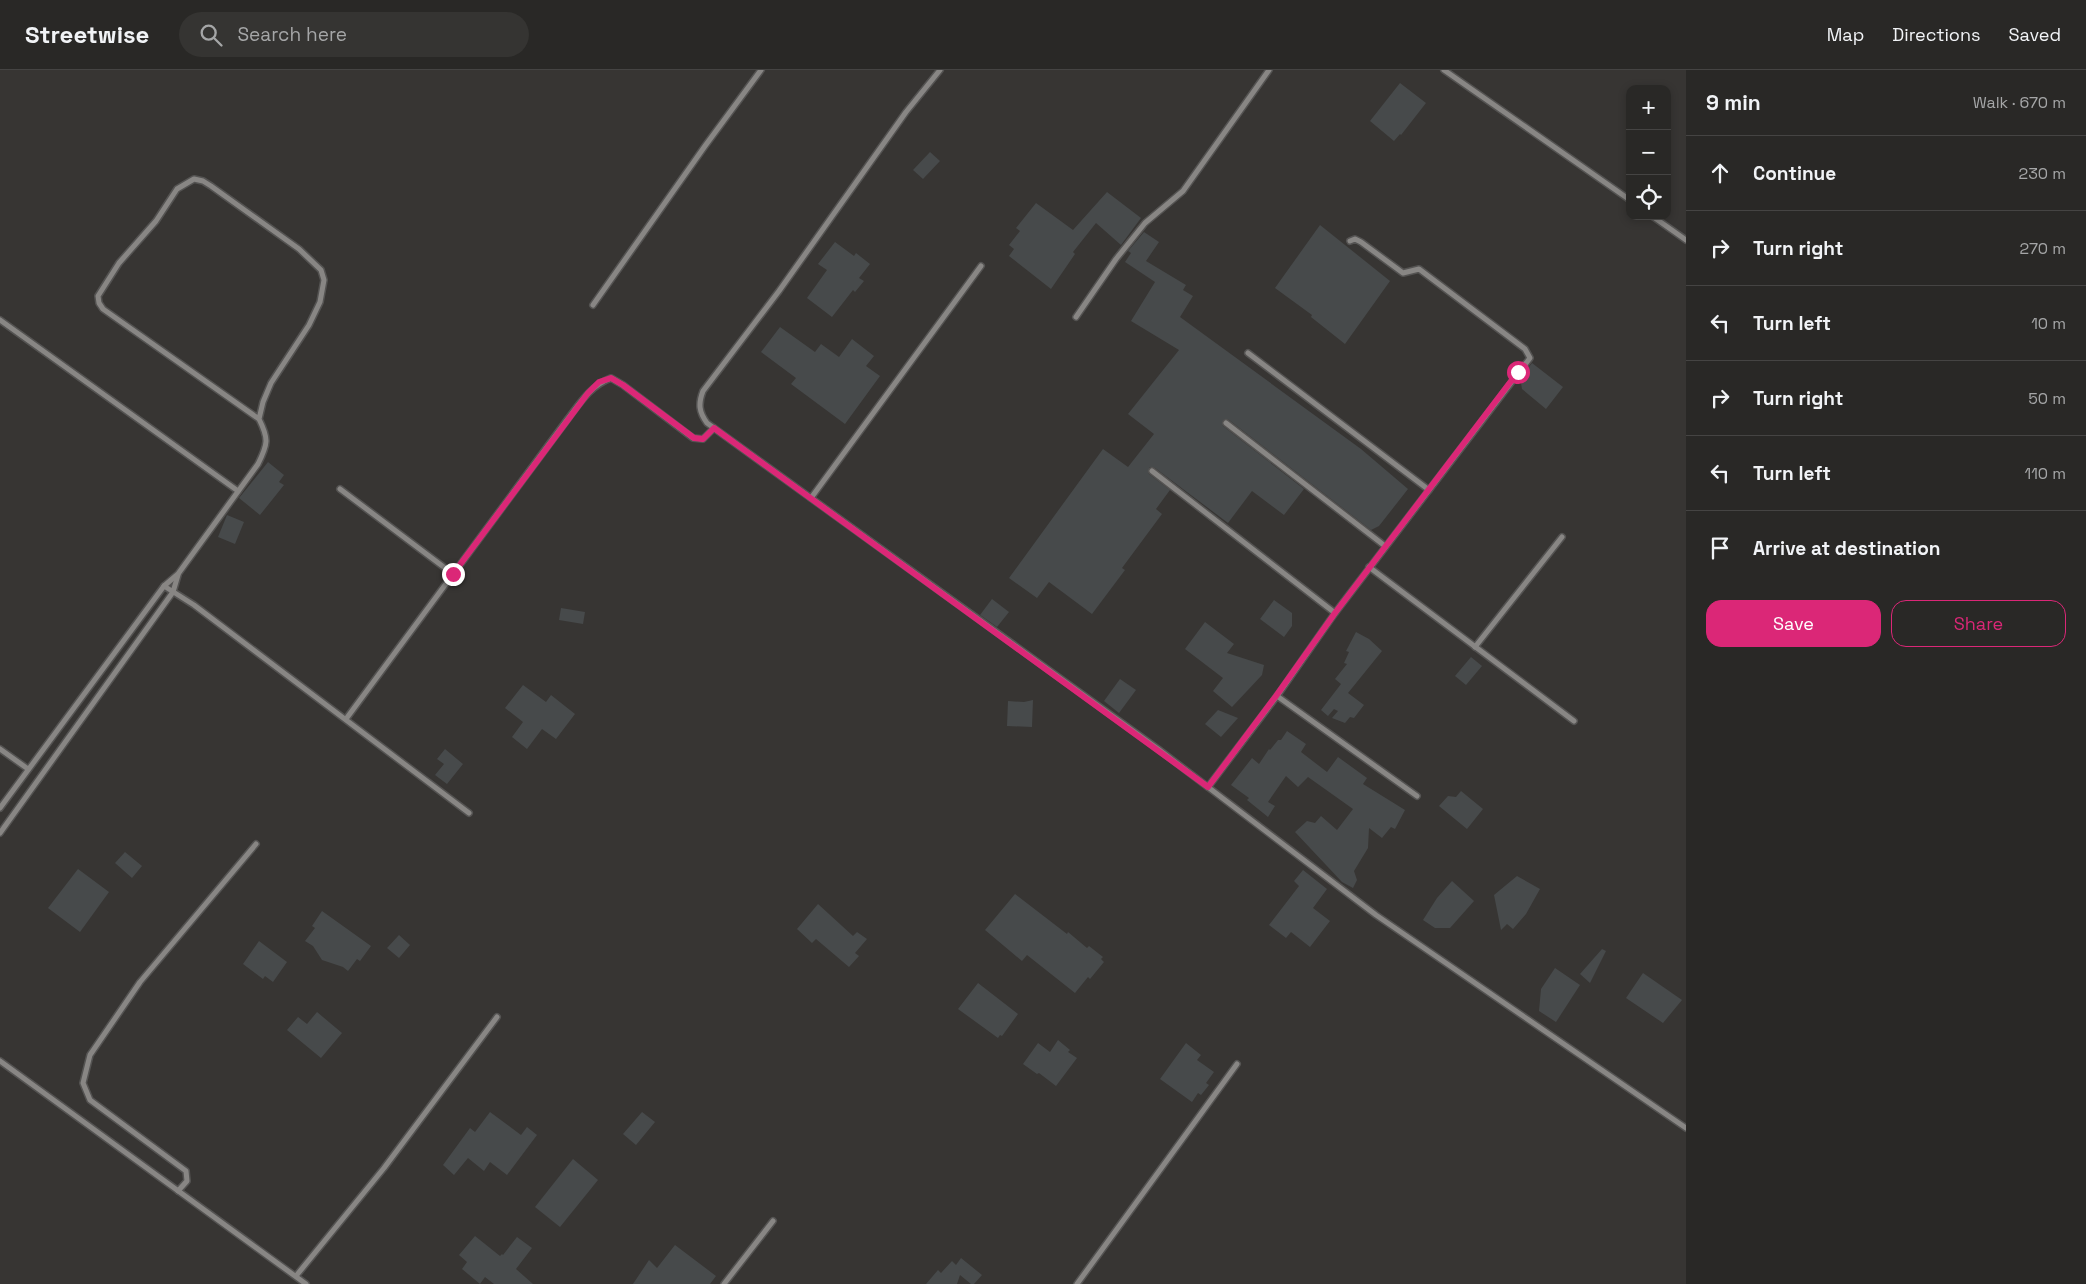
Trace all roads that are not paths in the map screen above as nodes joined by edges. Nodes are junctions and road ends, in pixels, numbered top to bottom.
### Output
1 (761, 70) edge
2 (940, 70) edge
3 (1269, 70) edge
4 (1444, 70) edge
5 (1626, 197) edge
6 (1658, 220) edge
7 (1686, 240) edge
8 (1350, 241) dead end
9 (981, 266) dead end
10 (593, 305) dead end
11 (1076, 317) dead end
12 (0, 320) edge
13 (1248, 353) dead end
14 (259, 419) junction
15 (1226, 423) dead end
16 (714, 428) junction
17 (1152, 471) dead end
18 (340, 490) dead end
19 (1429, 490) junction
20 (238, 491) junction
21 (811, 498) junction
22 (1562, 537) dead end
23 (1385, 546) junction
24 (1369, 567) junction
25 (178, 574) junction
26 (453, 574) junction
27 (164, 586) junction
28 (173, 592) junction
29 (1335, 613) junction
30 (1475, 647) junction
31 (1276, 696) junction
32 (346, 719) junction
33 (1574, 721) dead end
34 (0, 749) edge
35 (28, 769) junction
36 (1208, 787) junction
37 (1417, 796) dead end
38 (0, 808) edge
39 (469, 813) dead end
40 (0, 832) edge
41 (256, 844) dead end
42 (497, 1017) dead end
43 (0, 1061) edge
44 (1237, 1064) dead end
45 (1686, 1128) edge
46 (178, 1191) junction
47 (774, 1221) dead end
48 (296, 1276) junction
49 (306, 1284) edge
50 (724, 1284) edge
51 (1077, 1284) edge

1 - 10 street
2 - 16 street
3 - 11 street
4 - 5 street
6 - 7 street
8 - 19 street
9 - 21 street
12 - 20 street
13 - 19 street
14 - 14 street
14 - 20 street
15 - 23 street
16 - 21 street
16 - 26 street
17 - 29 street
18 - 26 street
19 - 23 street
20 - 25 street
21 - 36 street
22 - 30 street
23 - 24 street
24 - 29 street
24 - 30 street
25 - 27 street
25 - 28 street
26 - 32 street
27 - 28 street
27 - 35 street
28 - 32 street
28 - 40 street
29 - 31 street
30 - 33 street
31 - 36 street
31 - 37 street
32 - 39 street
34 - 35 street
35 - 38 street
36 - 45 street
41 - 46 street
42 - 48 street
43 - 46 street
44 - 51 street
46 - 48 street
47 - 50 street
48 - 49 street

